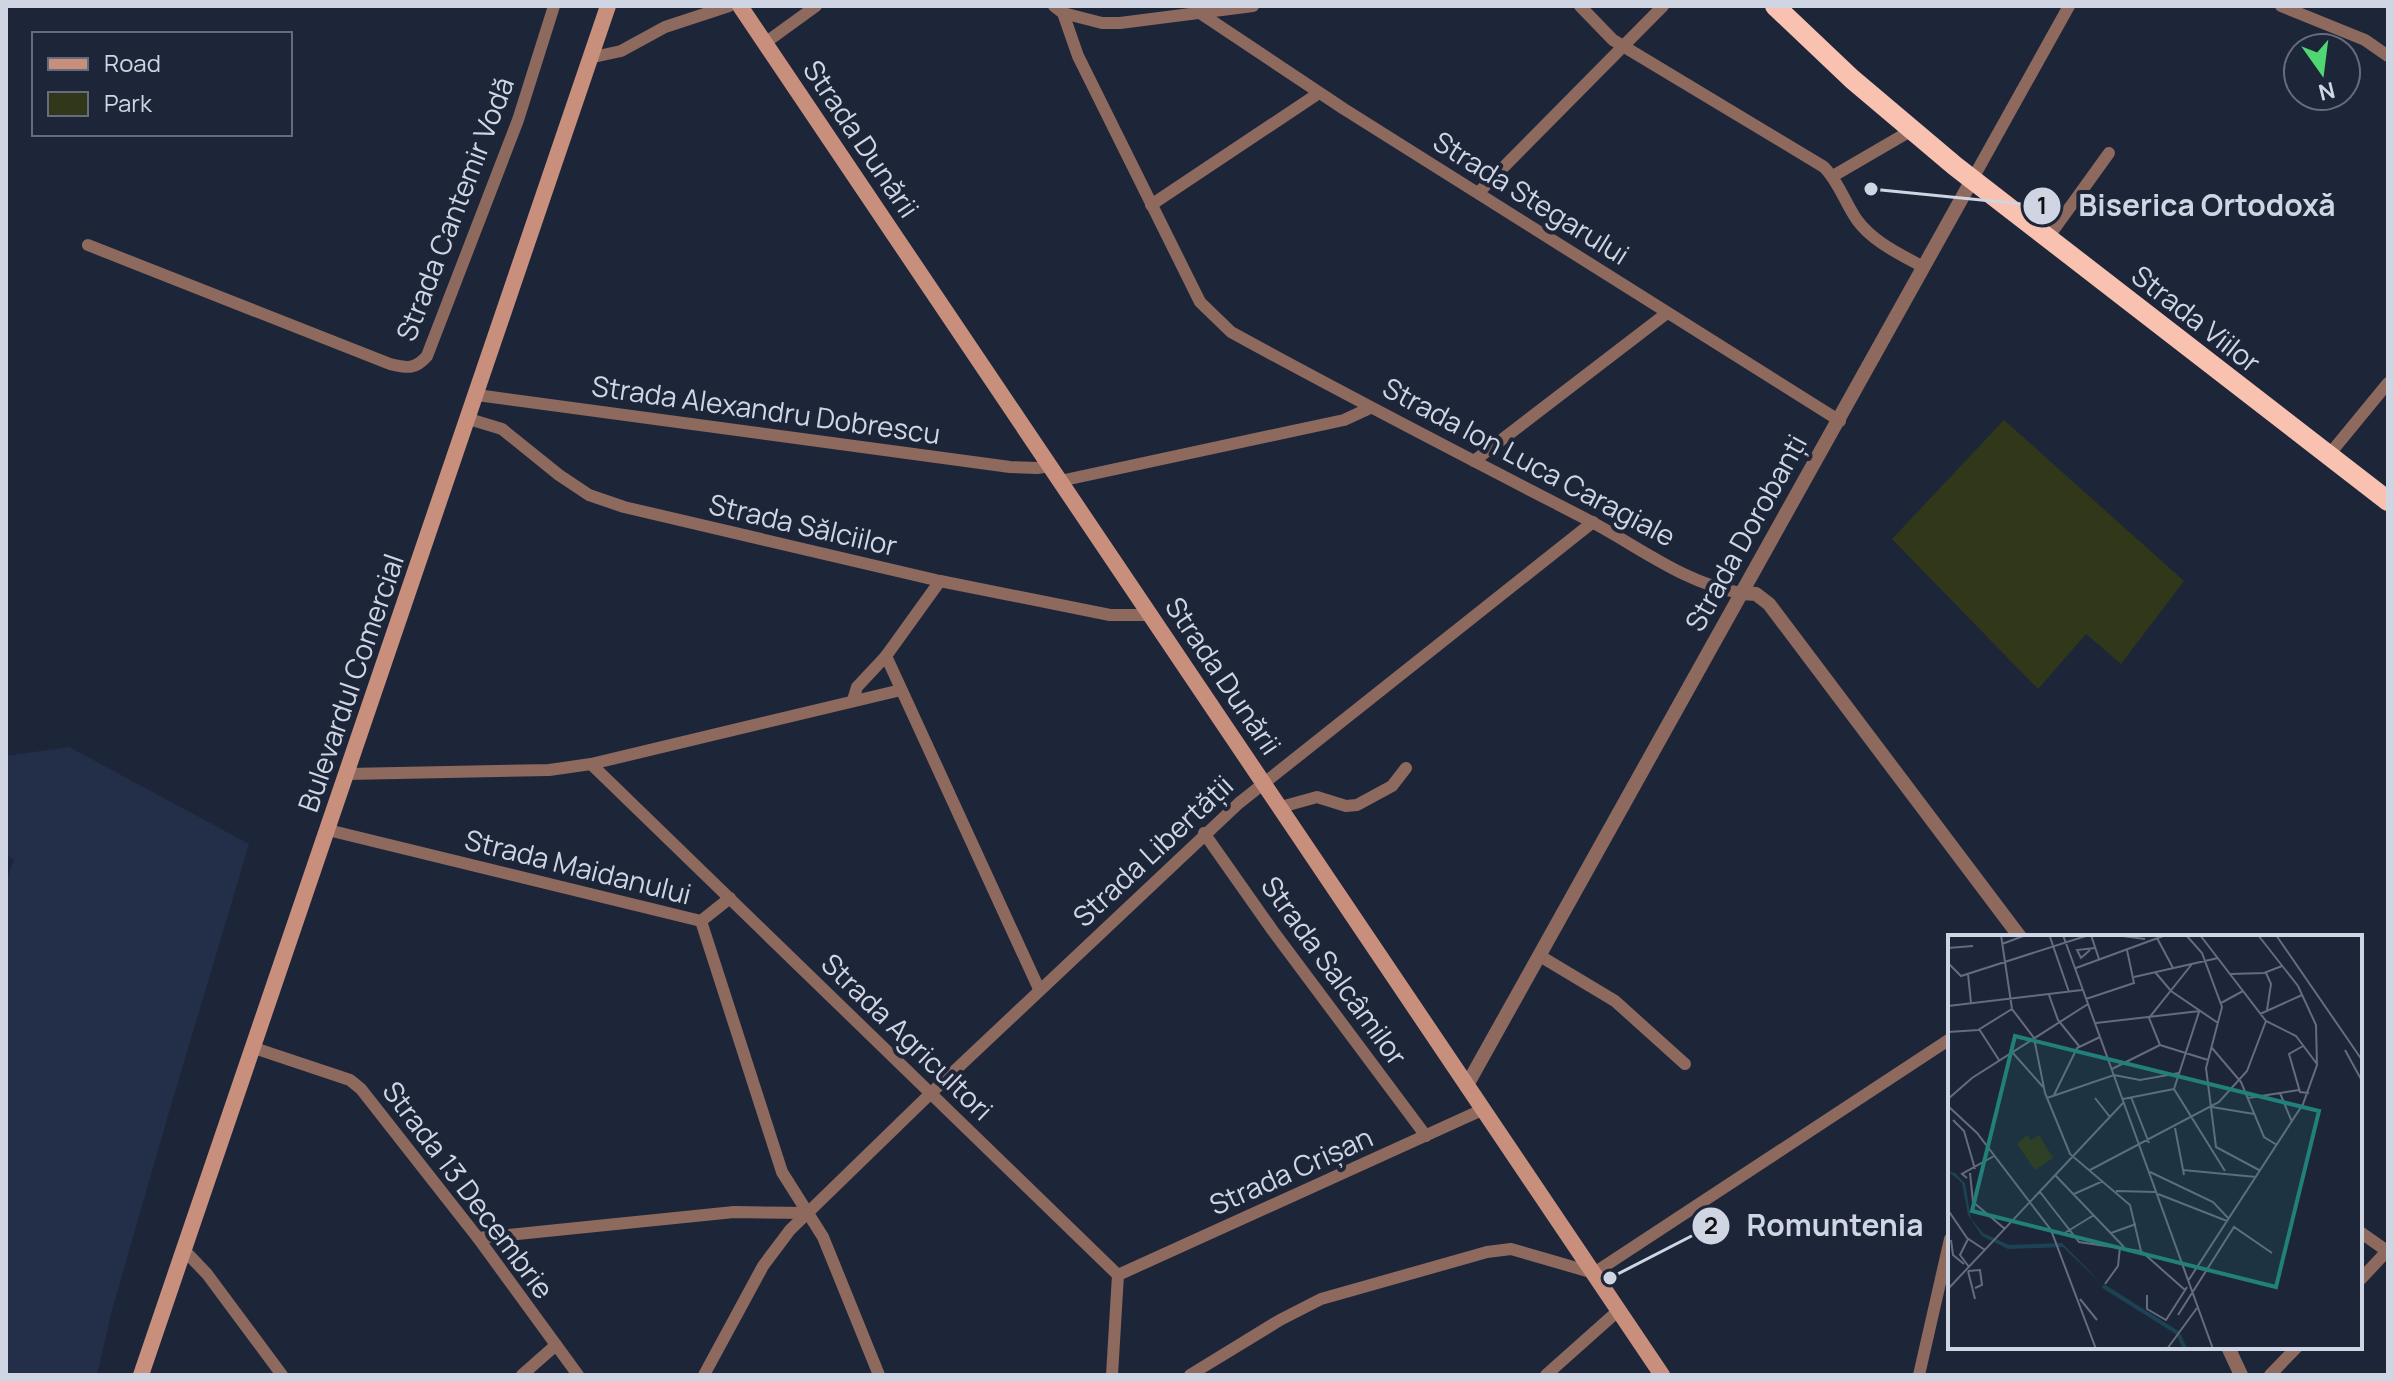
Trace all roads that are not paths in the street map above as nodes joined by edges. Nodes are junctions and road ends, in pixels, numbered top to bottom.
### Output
1 (554, 6) edge
2 (608, 6) edge
3 (729, 6) edge
4 (740, 6) edge
5 (816, 6) edge
6 (1253, 6) edge
7 (1580, 6) edge
8 (1663, 6) edge
9 (1775, 6) edge
10 (2069, 6) edge
11 (2281, 6) edge
12 (1225, 8) edge
13 (1059, 10) edge
14 (1200, 13) junction
15 (765, 43) junction
16 (1622, 46) junction
17 (2388, 56) edge
18 (589, 58) junction
19 (1319, 93) junction
20 (1912, 130) junction
21 (2109, 153) dead end
22 (1833, 176) junction
23 (1972, 180) junction
24 (1479, 192) junction
25 (1151, 205) junction
26 (2047, 239) junction
27 (88, 245) dead end
28 (1923, 267) junction
29 (1667, 313) junction
30 (2388, 383) edge
31 (477, 395) junction
32 (1370, 408) junction
33 (469, 419) junction
34 (1840, 421) junction
35 (2328, 456) junction
36 (1474, 461) junction
37 (1050, 466) junction
38 (1060, 481) junction
39 (2388, 501) edge
40 (1593, 522) junction
41 (940, 581) junction
42 (1741, 593) junction
43 (1151, 615) junction
44 (886, 656) junction
45 (901, 690) junction
46 (853, 700) junction
47 (591, 764) junction
48 (1406, 768) dead end
49 (347, 774) junction
50 (1264, 783) junction
51 (1281, 807) junction
52 (328, 830) junction
53 (1204, 833) junction
54 (730, 898) junction
55 (701, 921) junction
56 (2018, 935) edge
57 (1540, 956) junction
58 (1039, 989) junction
59 (1948, 1040) edge
60 (254, 1048) junction
61 (1685, 1064) dead end
62 (1467, 1085) junction
63 (931, 1093) junction
64 (1484, 1109) junction
65 (1426, 1136) junction
66 (808, 1213) junction
67 (2362, 1233) edge
68 (478, 1238) junction
69 (1948, 1248) edge
70 (184, 1250) junction
71 (2388, 1250) edge
72 (1594, 1273) junction
73 (1118, 1275) junction
74 (2362, 1278) edge
75 (1619, 1310) junction
76 (556, 1345) junction
77 (2229, 1349) edge
78 (2295, 1349) edge
79 (141, 1375) edge
80 (282, 1375) edge
81 (522, 1375) edge
82 (578, 1375) edge
83 (704, 1375) edge
84 (879, 1375) edge
85 (1112, 1375) edge
86 (1190, 1375) edge
87 (1546, 1375) edge
88 (1662, 1375) edge
89 (1919, 1375) edge
90 (2241, 1375) edge
91 (2270, 1375) edge

1 - 27 street, Strada Cantemir Vodă
2 - 18 main road, Bulevardul Comercial
3 - 18 street
4 - 15 main road, Strada Dunării
5 - 15 street
6 - 12 street
7 - 16 street
8 - 16 street
9 - 20 highway, Strada Viilor
10 - 23 street, Strada Dorobanți
11 - 17 street
12 - 14 street
13 - 14 street
13 - 25 street, Strada Ion Luca Caragiale
14 - 19 street, Strada Stegarului
15 - 37 main road, Strada Dunării
16 - 22 street
16 - 24 street
18 - 31 main road, Bulevardul Comercial
19 - 24 street, Strada Stegarului
19 - 25 street
20 - 22 street
20 - 23 highway, Strada Viilor
21 - 26 street
22 - 28 street
23 - 26 highway, Strada Viilor
23 - 28 street, Strada Dorobanți
24 - 29 street, Strada Stegarului
25 - 32 street, Strada Ion Luca Caragiale
26 - 35 highway, Strada Viilor
28 - 34 street, Strada Dorobanți
29 - 34 street, Strada Stegarului
29 - 36 street
30 - 35 street
31 - 33 main road, Bulevardul Comercial
31 - 37 street, Strada Alexandru Dobrescu
32 - 36 street, Strada Ion Luca Caragiale
32 - 38 street
33 - 41 street, Strada Sălciilor
33 - 49 main road, Bulevardul Comercial
34 - 42 street, Strada Dorobanți
35 - 39 highway, Strada Viilor
36 - 40 street, Strada Ion Luca Caragiale
37 - 38 main road, Strada Dunării
38 - 43 main road, Strada Dunării
40 - 42 street, Strada Ion Luca Caragiale
40 - 50 street, Strada Libertății
41 - 43 street, Strada Sălciilor
41 - 44 street
42 - 56 street, Strada Ion Luca Caragiale
42 - 57 street, Strada Dorobanți
43 - 50 main road, Strada Dunării
44 - 45 street
44 - 46 street
45 - 46 street
45 - 58 street
46 - 47 street
47 - 49 street
47 - 54 street, Strada Agricultori
48 - 51 street
49 - 52 main road, Bulevardul Comercial
50 - 51 main road, Strada Dunării
50 - 53 street, Strada Libertății
51 - 62 main road, Strada Dunării
52 - 55 street, Strada Maidanului
52 - 60 main road, Bulevardul Comercial
53 - 58 street, Strada Libertății
53 - 65 street, Strada Salcâmilor
54 - 55 street
54 - 63 street, Strada Agricultori
55 - 66 street, Strada Maidanului
57 - 61 street
57 - 62 street, Strada Dorobanți
58 - 63 street, Strada Libertății
59 - 72 street
60 - 68 street, Strada 13 Decembrie
60 - 70 main road, Bulevardul Comercial
62 - 64 main road, Strada Dunării
63 - 66 street, Strada Libertății
63 - 73 street, Strada Agricultori
64 - 65 street, Strada Crișan
64 - 72 main road, Strada Dunării
65 - 73 street, Strada Crișan
66 - 68 street
66 - 83 street, Strada Libertății
66 - 84 street, Strada Maidanului
67 - 71 street
68 - 76 street, Strada 13 Decembrie
69 - 89 street
70 - 79 main road, Bulevardul Comercial
70 - 80 street
71 - 74 street
72 - 75 main road, Strada Dunării
72 - 86 street
73 - 85 street
75 - 87 street
75 - 88 main road, Strada Dunării
76 - 81 street
76 - 82 street, Strada 13 Decembrie
77 - 90 street
78 - 91 street

